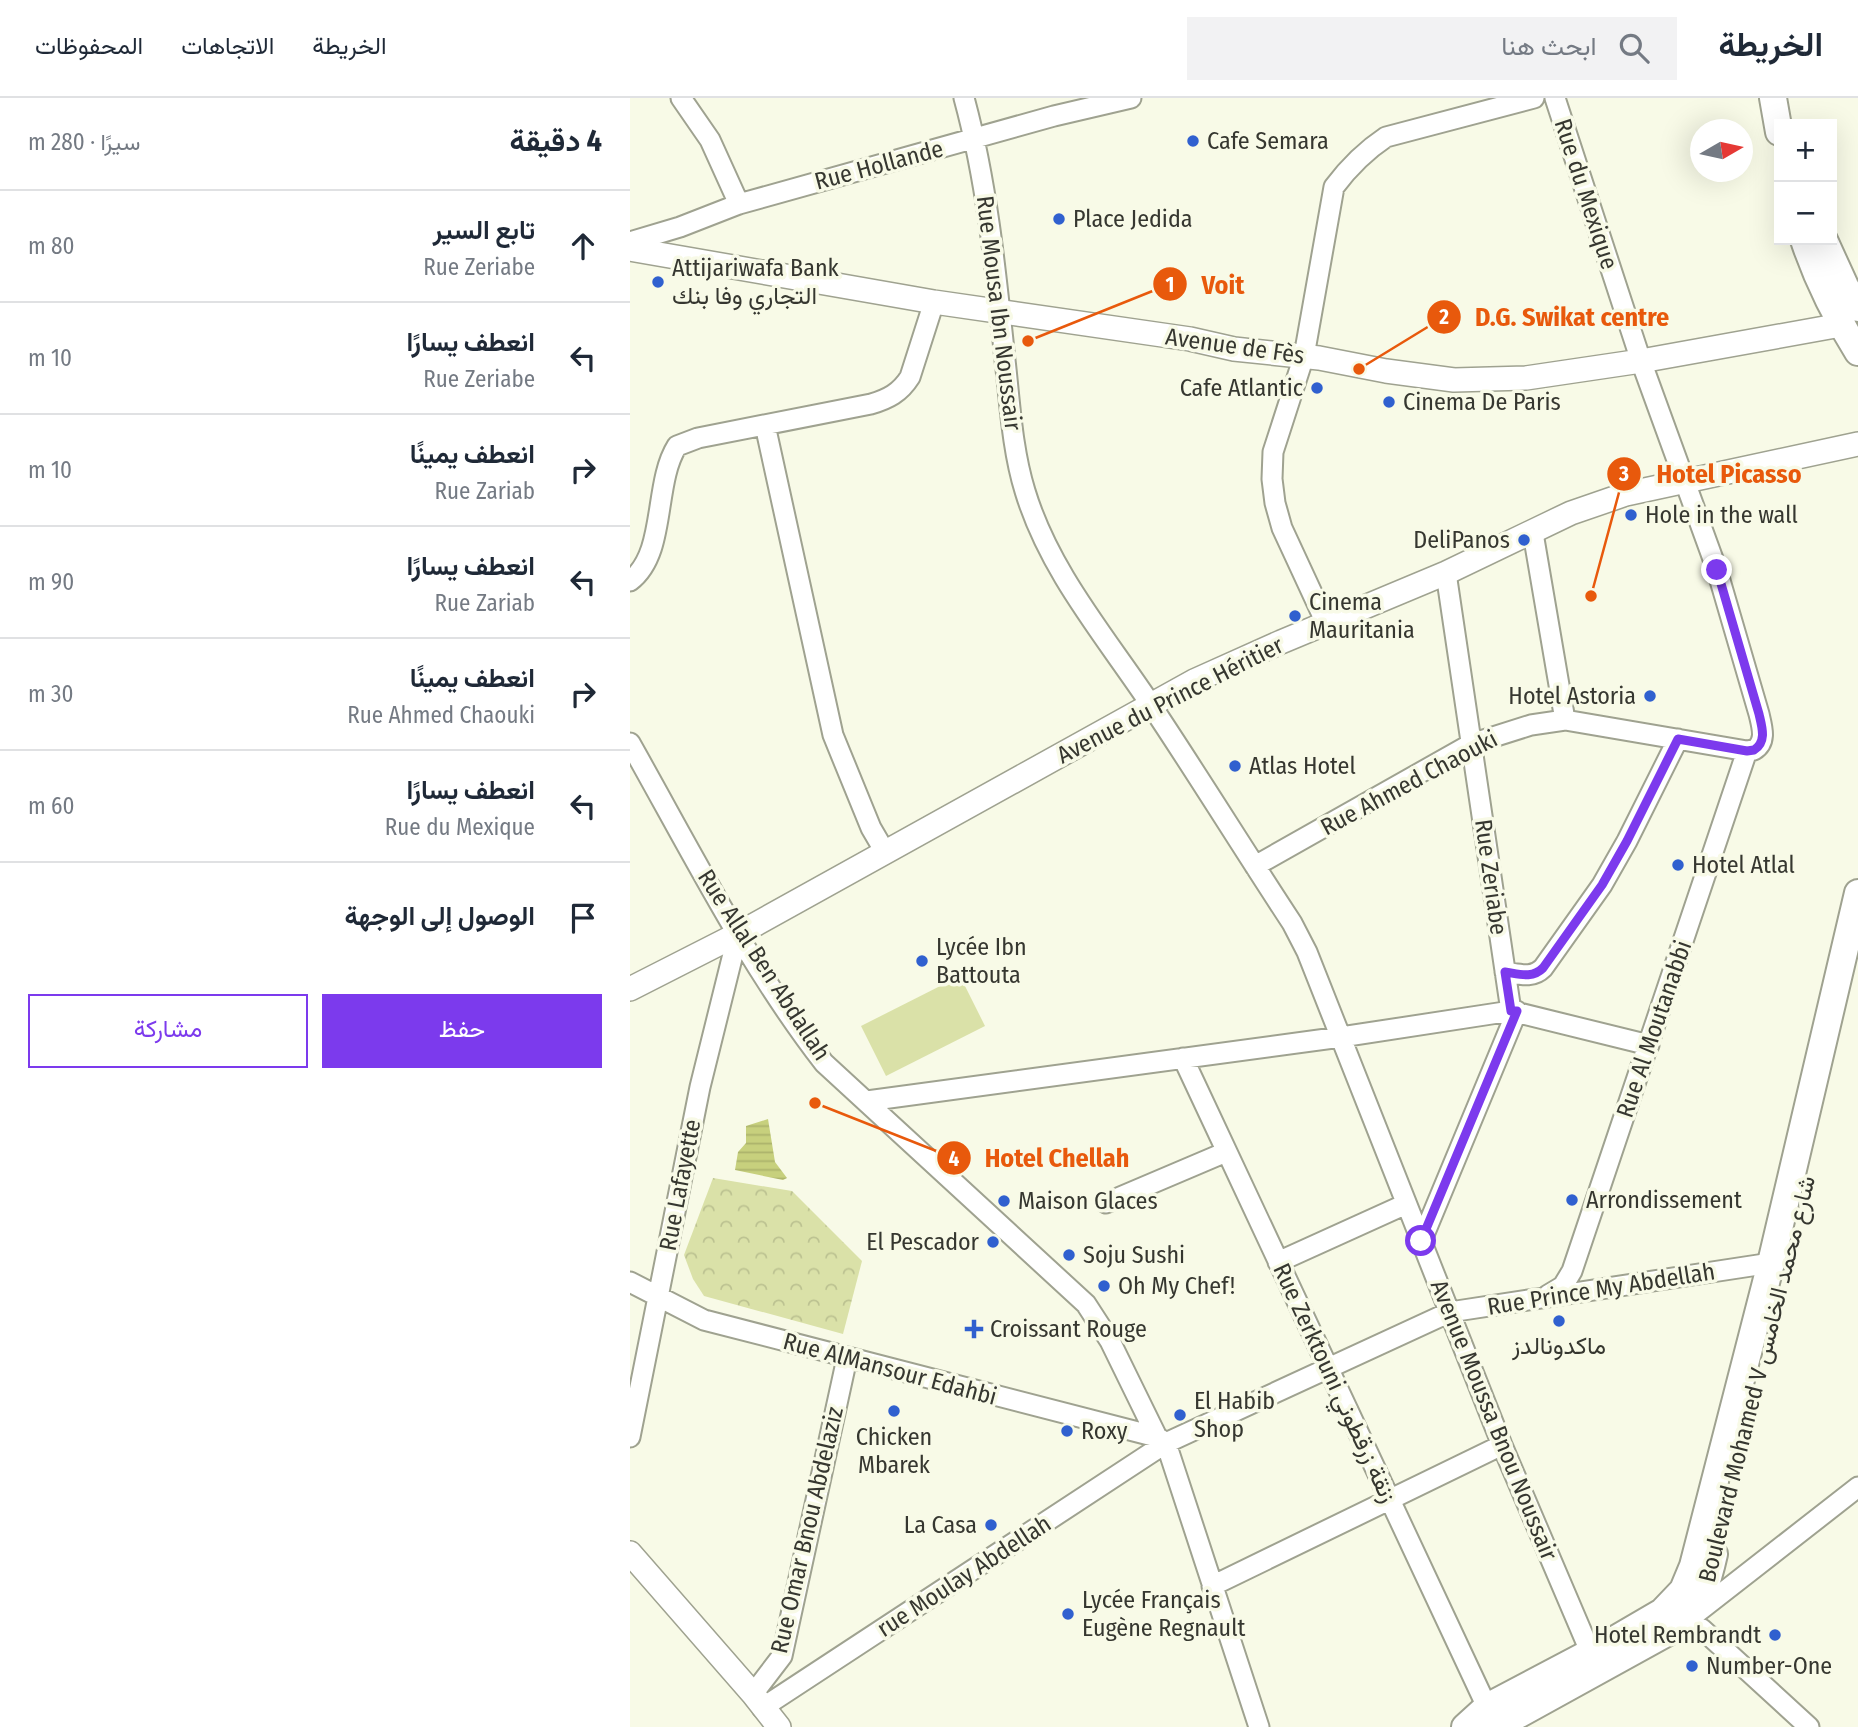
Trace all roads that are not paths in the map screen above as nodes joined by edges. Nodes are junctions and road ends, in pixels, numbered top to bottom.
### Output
1 (681, 98) edge
2 (964, 98) edge
3 (1131, 98) edge
4 (1534, 98) edge
5 (1555, 98) edge
6 (1773, 98) edge
7 (1787, 98) edge
8 (1777, 119) edge
9 (1791, 119) edge
10 (975, 138) junction
11 (739, 204) junction
12 (630, 242) edge
13 (1806, 245) edge
14 (1826, 245) edge
15 (630, 249) edge
16 (934, 302) junction
17 (1000, 312) junction
18 (1852, 321) edge
19 (1858, 352) edge
20 (1304, 356) junction
21 (1641, 361) junction
22 (765, 425) junction
23 (1858, 444) edge
24 (1685, 481) junction
25 (1533, 533) junction
26 (1446, 573) junction
27 (630, 581) edge
28 (1326, 623) junction
29 (1151, 705) junction
30 (1565, 720) junction
31 (1678, 739) junction
32 (630, 743) edge
33 (1471, 744) junction
34 (1742, 750) junction
35 (885, 852) junction
36 (1255, 866) junction
37 (1858, 893) edge
38 (738, 934) junction
39 (1858, 962) edge
40 (1505, 972) junction
41 (630, 989) edge
42 (1514, 1011) junction
43 (1340, 1037) junction
44 (1649, 1045) junction
45 (1183, 1058) junction
46 (867, 1101) junction
47 (1226, 1152) junction
48 (1106, 1203) dead end
49 (1406, 1203) junction
50 (1421, 1241) junction
51 (1278, 1262) junction
52 (1771, 1263) junction
53 (630, 1282) edge
54 (1546, 1296) junction
55 (658, 1298) junction
56 (1450, 1312) junction
57 (847, 1358) junction
58 (1328, 1369) junction
59 (630, 1437) edge
60 (1162, 1440) junction
61 (1502, 1445) junction
62 (1858, 1487) edge
63 (1389, 1499) junction
64 (630, 1553) edge
65 (1212, 1586) junction
66 (1679, 1626) junction
67 (1594, 1661) junction
68 (758, 1701) junction
69 (1491, 1717) edge
70 (779, 1727) edge
71 (1259, 1727) edge
72 (1465, 1727) edge
73 (1809, 1727) edge

1 - 11 street
2 - 10 street, Rue Mousa Ibn Noussair
3 - 10 street, Rue Hollande
4 - 20 street
5 - 21 street, Rue du Mexique
6 - 8 main road
7 - 9 main road
10 - 11 street, Rue Hollande
10 - 17 street, Rue Mousa Ibn Noussair
11 - 12 street, Rue Hollande
13 - 18 main road
14 - 18 main road
15 - 16 street, Avenue de Fès
16 - 17 street, Avenue de Fès
16 - 22 street
17 - 20 street, Avenue de Fès
17 - 29 street, Rue Mousa Ibn Noussair
18 - 19 main road
18 - 21 street, Avenue de Fès
20 - 21 street, Avenue de Fès
20 - 28 street
21 - 24 street, Rue du Mexique
22 - 27 street
22 - 35 street
23 - 24 street, Avenue du Prince Héritier
24 - 25 street, Avenue du Prince Héritier
24 - 34 street, Rue du Mexique
25 - 26 street, Avenue du Prince Héritier
25 - 30 street
26 - 28 street, Avenue du Prince Héritier
26 - 33 street, Rue Zeriabe
28 - 29 street, Avenue du Prince Héritier
29 - 35 street, Avenue du Prince Héritier
29 - 36 street, Avenue Moussa Bnou Noussair
30 - 31 street, Rue Ahmed Chaouki
30 - 33 street, Rue Ahmed Chaouki
31 - 34 street, Rue Ahmed Chaouki
31 - 40 street
32 - 38 street, Rue Allal Ben Abdallah
33 - 36 street, Rue Ahmed Chaouki
33 - 40 street, Rue Zeriabe
34 - 44 street, Rue Al Moutanabbi
35 - 38 street, Avenue du Prince Héritier
36 - 43 street, Avenue Moussa Bnou Noussair
37 - 52 main road, Boulevard Mohamed V شارع محمد الخامس
38 - 41 street, Avenue du Prince Héritier
38 - 46 street, Rue Allal Ben Abdallah
38 - 55 street, Rue Lafayette
39 - 66 main road, Boulevard Mohamed V شارع محمد الخامس
40 - 42 street, Rue Zeriabe
42 - 43 street
42 - 44 street
42 - 50 street
43 - 45 street
43 - 49 street, Avenue Moussa Bnou Noussair
44 - 54 street, Rue Al Moutanabbi
45 - 46 street
45 - 47 street, Rue Zerktouni زنقة زرقطوني
46 - 60 street, Rue Allal Ben Abdallah
47 - 48 street
47 - 51 street, Rue Zerktouni زنقة زرقطوني
49 - 50 street, Avenue Moussa Bnou Noussair
49 - 51 street
50 - 56 street, Avenue Moussa Bnou Noussair
51 - 58 street, Rue Zerktouni زنقة زرقطوني
52 - 54 street, Rue Prince My Abdellah
52 - 67 main road, Boulevard Mohamed V شارع محمد الخامس
53 - 55 street, Rue AlMansour Edahbi
54 - 56 street, Rue Prince My Abdellah
55 - 57 street, Rue AlMansour Edahbi
55 - 59 street, Rue Lafayette
56 - 58 street, Rue Prince My Abdellah
56 - 61 street, Avenue Moussa Bnou Noussair
57 - 60 street, Rue AlMansour Edahbi
57 - 68 street, Rue Omar Bnou Abdelaziz
58 - 60 street, Rue Prince My Abdellah
58 - 63 street, Rue Zerktouni زنقة زرقطوني
60 - 65 street, Rue Allal Ben Abdallah
60 - 68 street, rue Moulay Abdellah
61 - 63 street
61 - 67 street, Avenue Moussa Bnou Noussair
62 - 66 street
63 - 65 street
63 - 69 street, Rue Zerktouni زنقة زرقطوني
64 - 68 street
65 - 71 street, Rue Allal Ben Abdallah
66 - 67 main road, Boulevard Mohamed V شارع محمد الخامس
66 - 73 street
67 - 69 main road, Boulevard Mohamed V شارع محمد الخامس
68 - 70 street
69 - 72 main road, Boulevard Mohamed V شارع محمد الخامس

